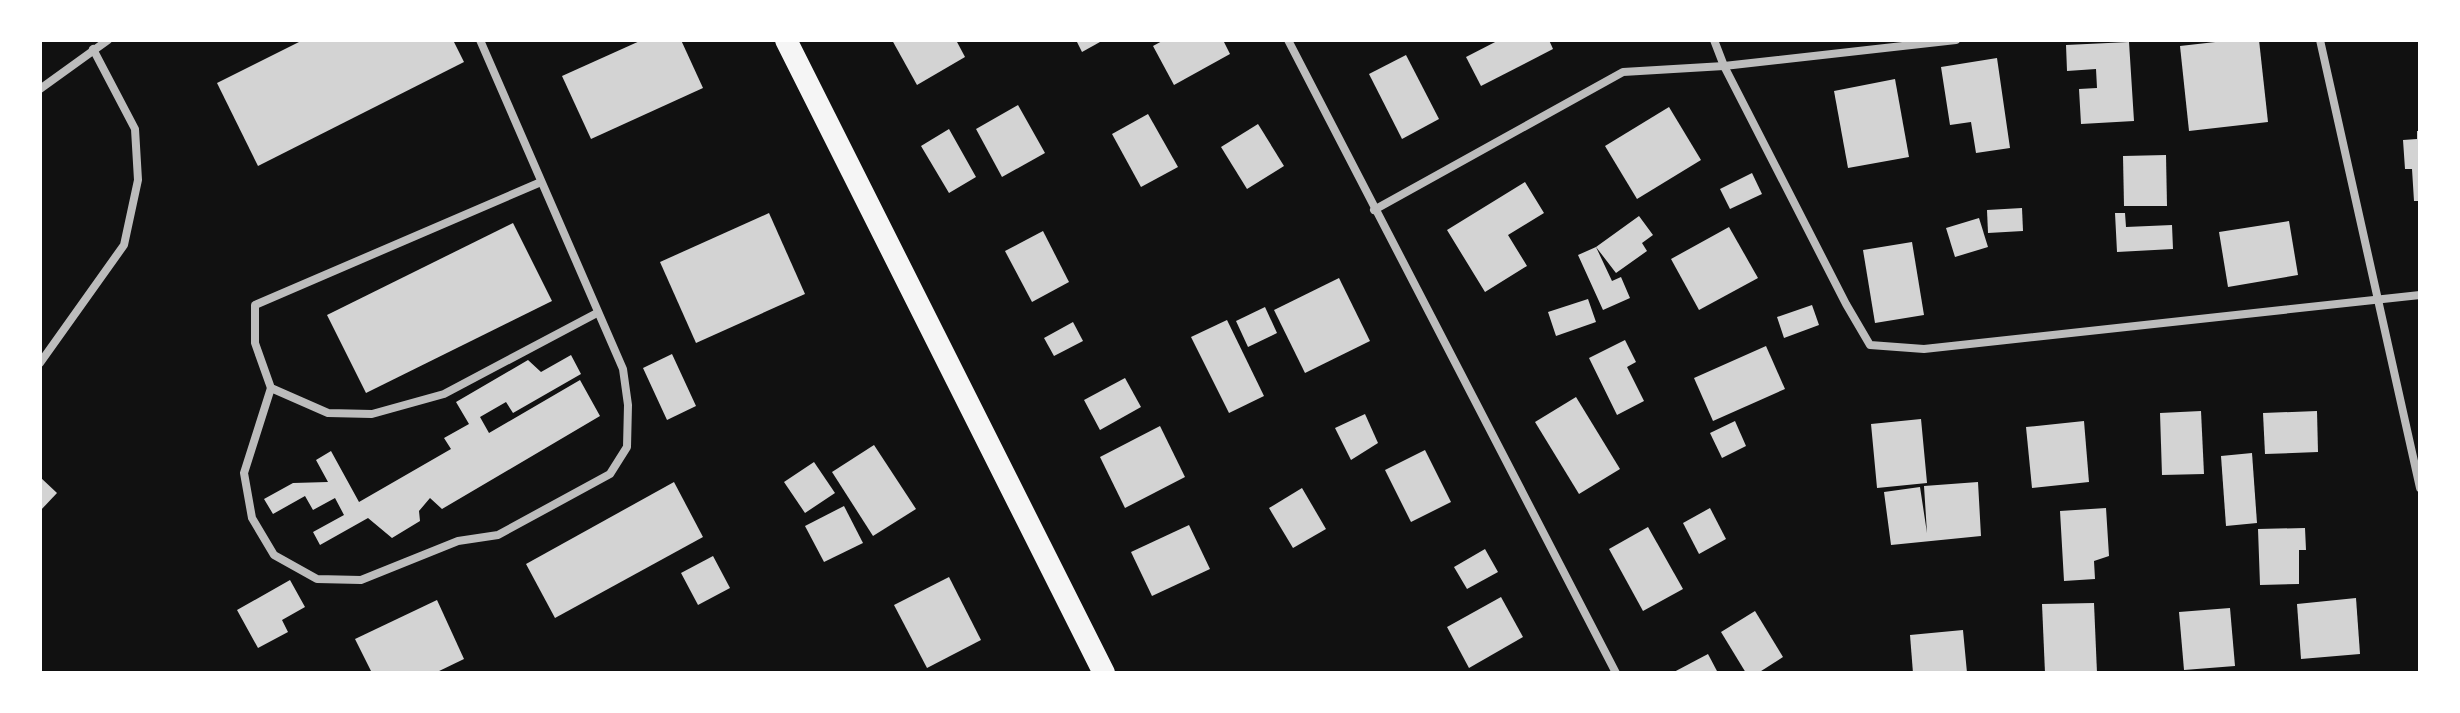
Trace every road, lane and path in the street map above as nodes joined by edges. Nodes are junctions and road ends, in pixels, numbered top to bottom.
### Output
1 (108, 40) edge
2 (480, 40) edge
3 (786, 40) edge
4 (1288, 40) edge
5 (1714, 40) edge
6 (1956, 40) edge
7 (2320, 40) edge
8 (93, 49) junction
9 (1724, 66) junction
10 (40, 89) edge
11 (541, 182) junction
12 (1374, 210) junction
13 (2420, 295) edge
14 (2376, 299) junction
15 (597, 313) junction
16 (40, 363) edge
17 (271, 388) junction
18 (2420, 488) edge
19 (1104, 673) edge
20 (1616, 673) edge

1 - 8 street
2 - 11 street
3 - 19 highway
4 - 12 street
5 - 9 street
6 - 9 street
7 - 14 street
8 - 10 street
8 - 16 street
9 - 12 street
9 - 14 street
11 - 15 street
11 - 17 street
12 - 20 street
13 - 14 street
14 - 18 street
15 - 17 street
15 - 17 street

